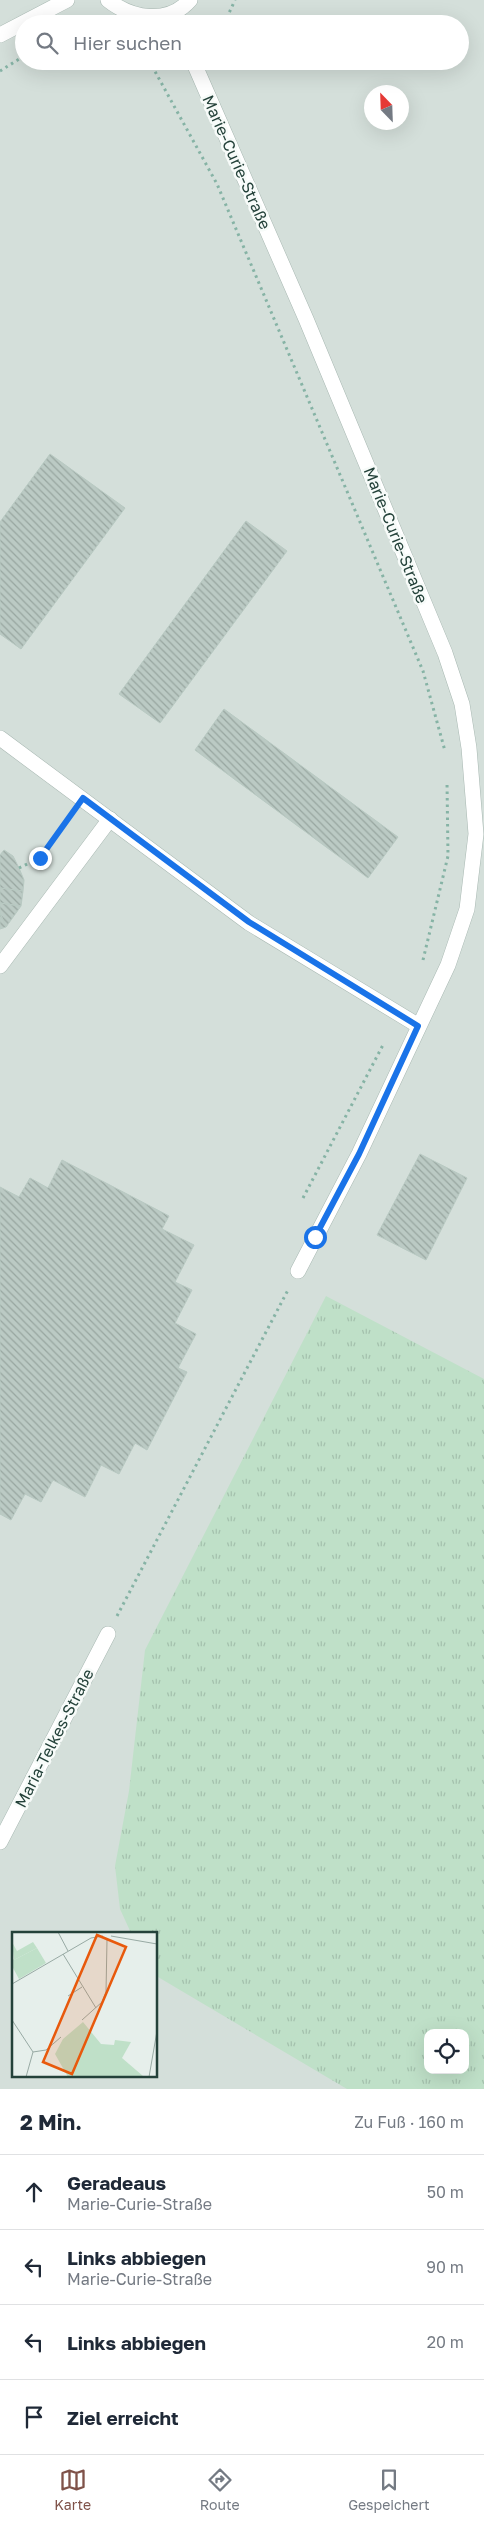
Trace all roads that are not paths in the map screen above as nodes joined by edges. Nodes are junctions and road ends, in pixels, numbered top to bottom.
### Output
1 (67, 0) edge
2 (108, 0) edge
3 (190, 0) edge
4 (38, 15) edge
5 (135, 15) edge
6 (177, 15) edge
7 (15, 27) edge
8 (0, 35) edge
9 (197, 70) edge
10 (0, 738) edge
11 (110, 818) junction
12 (0, 966) edge
13 (418, 1026) junction
14 (298, 1271) road end
15 (108, 1634) road end
16 (0, 1842) edge

1 - 4 street
2 - 5 street
3 - 6 street
7 - 8 street
9 - 13 street, Marie-Curie-Straße
10 - 11 street
11 - 12 street
11 - 13 street
13 - 14 street, Marie-Curie-Straße
15 - 16 street, Maria-Telkes-Straße

